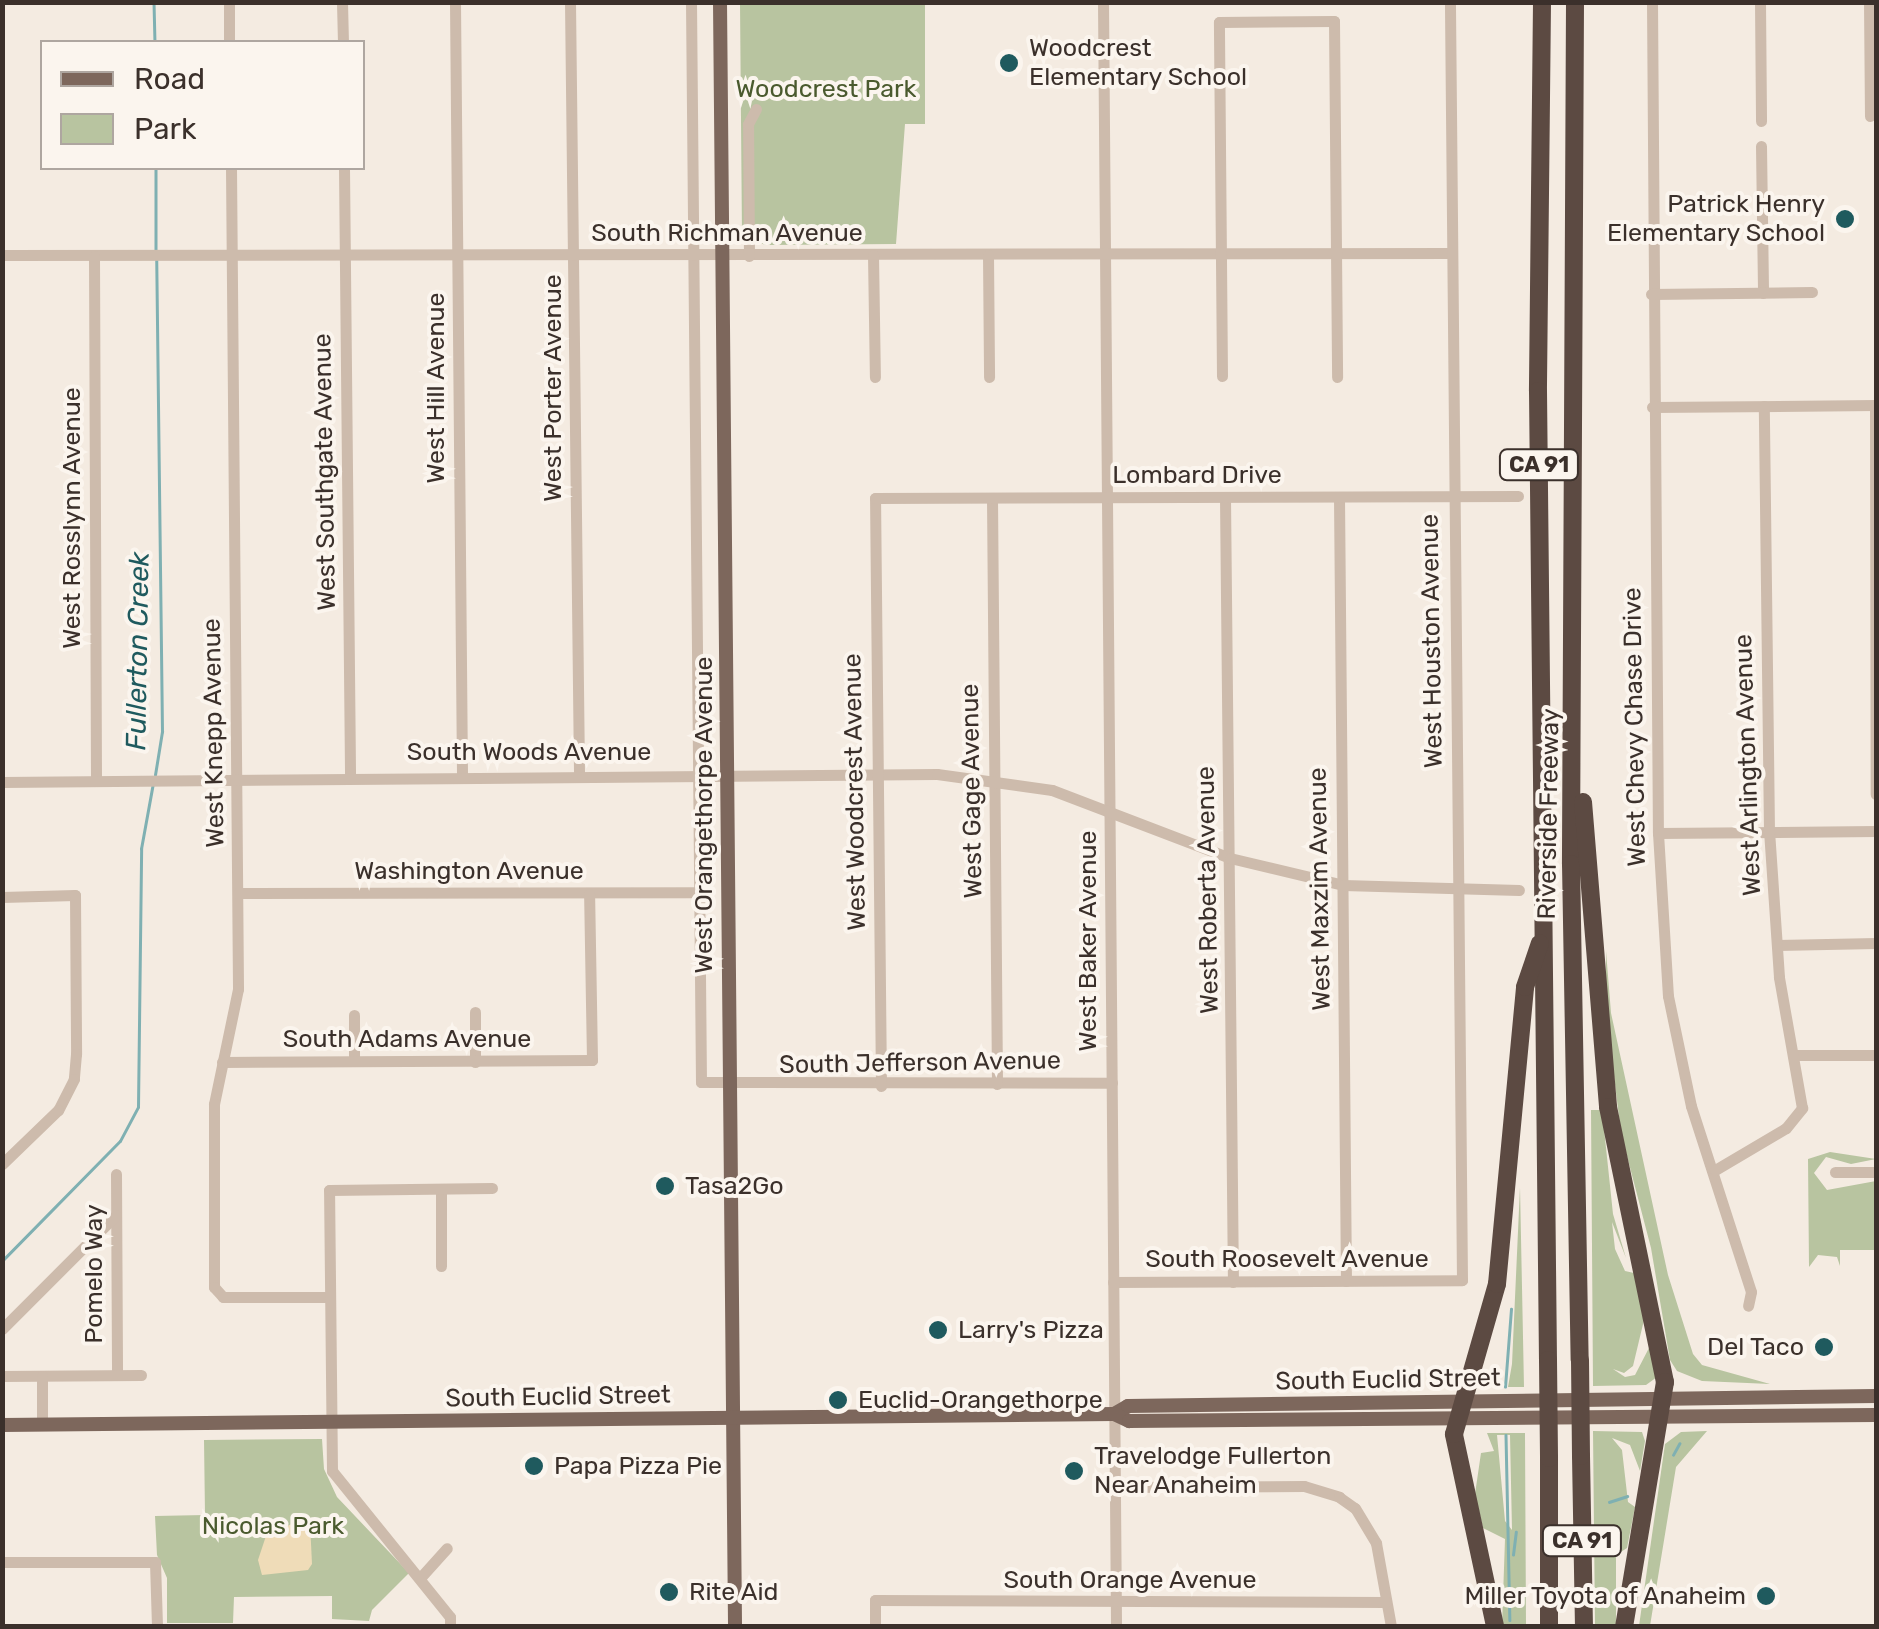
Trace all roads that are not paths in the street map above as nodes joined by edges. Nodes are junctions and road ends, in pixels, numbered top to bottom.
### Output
1 (229, 2) edge
2 (342, 2) edge
3 (455, 2) edge
4 (570, 2) edge
5 (691, 2) edge
6 (720, 2) edge
7 (1104, 2) edge
8 (1450, 2) edge
9 (1542, 2) edge
10 (1575, 2) edge
11 (1652, 2) edge
12 (1760, 2) edge
13 (1869, 2) edge
14 (230, 40) edge
15 (343, 40) edge
16 (756, 110) dead end
17 (1870, 116) dead end
18 (1761, 120) dead end
19 (1761, 146) dead end
20 (231, 170) edge
21 (344, 170) edge
22 (1452, 253) junction
23 (457, 254) junction
24 (694, 254) junction
25 (1221, 254) junction
26 (1335, 254) junction
27 (2, 255) edge
28 (232, 255) junction
29 (345, 255) junction
30 (722, 255) junction
31 (873, 255) junction
32 (988, 255) junction
33 (1105, 255) junction
34 (94, 256) junction
35 (749, 256) junction
36 (574, 257) junction
37 (1812, 292) dead end
38 (1763, 293) junction
39 (1651, 294) junction
40 (989, 376) dead end
41 (1222, 376) dead end
42 (874, 377) dead end
43 (1337, 377) dead end
44 (1876, 405) edge
45 (1764, 406) junction
46 (1652, 408) junction
47 (1454, 496) junction
48 (1518, 496) dead end
49 (1225, 497) junction
50 (1339, 497) junction
51 (875, 498) joint
52 (992, 498) junction
53 (1107, 498) junction
54 (1575, 687) junction
55 (579, 772) junction
56 (462, 773) junction
57 (698, 773) junction
58 (727, 774) junction
59 (878, 774) junction
60 (350, 776) junction
61 (96, 780) junction
62 (2, 782) edge
63 (236, 782) junction
64 (994, 782) junction
65 (1876, 794) edge
66 (1110, 808) junction
67 (1876, 831) edge
68 (1658, 832) junction
69 (1769, 832) junction
70 (1230, 858) junction
71 (1343, 886) junction
72 (1519, 890) dead end
73 (1457, 891) junction
74 (700, 892) junction
75 (238, 893) junction
76 (590, 894) junction
77 (2, 897) edge
78 (1545, 928) junction
79 (1876, 944) edge
80 (1777, 945) junction
81 (475, 1012) dead end
82 (354, 1015) dead end
83 (1796, 1055) junction
84 (1876, 1055) edge
85 (354, 1060) junction
86 (222, 1062) junction
87 (475, 1062) junction
88 (1112, 1083) junction
89 (997, 1084) junction
90 (881, 1086) junction
91 (728, 1087) junction
92 (2, 1164) edge
93 (1716, 1170) junction
94 (1835, 1172) dead end
95 (1876, 1172) edge
96 (116, 1174) dead end
97 (492, 1188) dead end
98 (441, 1189) junction
99 (116, 1215) junction
100 (441, 1266) dead end
101 (1462, 1280) joint
102 (1346, 1281) junction
103 (1114, 1282) junction
104 (1233, 1282) junction
105 (329, 1297) junction
106 (1748, 1306) dead end
107 (2, 1329) edge
108 (117, 1375) junction
109 (141, 1375) dead end
110 (2, 1376) edge
111 (42, 1376) junction
112 (1876, 1396) edge
113 (1665, 1398) junction
114 (1461, 1402) junction
115 (1114, 1414) junction
116 (1876, 1415) edge
117 (733, 1418) junction
118 (1455, 1420) junction
119 (1662, 1420) junction
120 (330, 1422) junction
121 (42, 1424) junction
122 (2, 1425) edge
123 (1115, 1488) junction
124 (447, 1548) dead end
125 (2, 1562) edge
126 (420, 1578) junction
127 (1386, 1602) junction
128 (1116, 1604) junction
129 (157, 1626) edge
130 (450, 1626) edge
131 (734, 1626) edge
132 (875, 1626) edge
133 (1116, 1626) edge
134 (1391, 1626) edge
135 (1495, 1626) edge
136 (1549, 1626) edge
137 (1584, 1626) edge
138 (1624, 1626) edge

1 - 14 street
2 - 15 street
3 - 23 street, West Hill Avenue
4 - 36 street, West Porter Avenue
5 - 24 street
6 - 30 main road, West Orangethorpe Avenue
7 - 33 street, West Baker Avenue
8 - 22 street, West Houston Avenue
9 - 78 highway, Riverside Freeway / CA 91
10 - 54 highway, Riverside Freeway / CA 91
11 - 39 street, West Chevy Chase Drive
12 - 18 street
13 - 17 street
16 - 35 street
19 - 38 street
20 - 28 street, West Knepp Avenue
21 - 29 street, West Southgate Avenue
22 - 26 street, South Richman Avenue
22 - 47 street, West Houston Avenue
23 - 29 street, South Richman Avenue
23 - 36 street, South Richman Avenue
23 - 56 street, West Hill Avenue
24 - 30 street, South Richman Avenue
24 - 36 street, South Richman Avenue
24 - 57 street
25 - 26 street, South Richman Avenue
25 - 26 street
25 - 33 street, South Richman Avenue
25 - 41 street
26 - 43 street
27 - 34 street, South Richman Avenue
28 - 29 street, South Richman Avenue
28 - 34 street, South Richman Avenue
28 - 63 street, West Knepp Avenue
29 - 60 street, West Southgate Avenue
30 - 35 street, South Richman Avenue
30 - 58 main road, West Orangethorpe Avenue
31 - 32 street, South Richman Avenue
31 - 35 street, South Richman Avenue
31 - 42 street
32 - 33 street, South Richman Avenue
32 - 40 street
33 - 53 street, West Baker Avenue
34 - 61 street, West Rosslynn Avenue
36 - 55 street, West Porter Avenue
37 - 38 street
38 - 39 street
39 - 46 street, West Chevy Chase Drive
44 - 45 street
44 - 65 street
45 - 46 street
45 - 69 street, West Arlington Avenue
46 - 68 street, West Chevy Chase Drive
47 - 48 street, Lombard Drive
47 - 50 street, Lombard Drive
47 - 73 street, West Houston Avenue
49 - 50 street, Lombard Drive
49 - 53 street, Lombard Drive
49 - 70 street, West Roberta Avenue
50 - 71 street, West Maxzim Avenue
51 - 52 street, Lombard Drive
51 - 59 street, West Woodcrest Avenue
52 - 53 street, Lombard Drive
52 - 64 street, West Gage Avenue
53 - 66 street, West Baker Avenue
54 - 113 highway
54 - 137 highway, Riverside Freeway / CA 91, bridge
55 - 56 street, South Woods Avenue
55 - 57 street, South Woods Avenue
56 - 60 street, South Woods Avenue
57 - 58 street, South Woods Avenue
57 - 74 street
58 - 59 street, South Woods Avenue
58 - 91 main road, West Orangethorpe Avenue
59 - 64 street, South Woods Avenue
59 - 90 street, West Woodcrest Avenue
60 - 63 street, South Woods Avenue
61 - 62 street, South Woods Avenue
61 - 63 street, South Woods Avenue
63 - 75 street, West Knepp Avenue
64 - 66 street, South Woods Avenue
64 - 89 street, West Gage Avenue
66 - 70 street, South Woods Avenue
66 - 88 street, West Baker Avenue
67 - 69 street
68 - 69 street
68 - 93 street, West Chevy Chase Drive
69 - 80 street, West Arlington Avenue
70 - 71 street, South Woods Avenue
70 - 104 street, West Roberta Avenue
71 - 73 street, South Woods Avenue
71 - 102 street, West Maxzim Avenue
72 - 73 street, South Woods Avenue
73 - 101 street, West Houston Avenue
74 - 76 street, Washington Avenue
74 - 91 street
75 - 76 street, Washington Avenue
75 - 86 street, West Knepp Avenue
76 - 87 street, South Adams Avenue
77 - 92 street
78 - 114 highway
78 - 136 highway, Riverside Freeway / CA 91, bridge
79 - 80 street
80 - 83 street, West Arlington Avenue
81 - 87 street
82 - 85 street
83 - 84 street
83 - 93 street, West Arlington Avenue
85 - 86 street, South Adams Avenue
85 - 87 street, South Adams Avenue
86 - 105 street, West Knepp Avenue
88 - 89 street, South Jefferson Avenue
88 - 103 street, West Baker Avenue
89 - 90 street, South Jefferson Avenue
90 - 91 street, South Jefferson Avenue
91 - 117 main road, West Orangethorpe Avenue
93 - 106 street, West Chevy Chase Drive
94 - 95 street
96 - 99 street, Pomelo Way
97 - 98 street
98 - 100 street
98 - 105 street
99 - 107 street
99 - 108 street, Pomelo Way
101 - 102 street, South Roosevelt Avenue
102 - 104 street, South Roosevelt Avenue
103 - 104 street, South Roosevelt Avenue
103 - 115 street, West Baker Avenue
105 - 120 street
108 - 109 street
108 - 111 street
110 - 111 street
111 - 121 street
112 - 113 main road, South Euclid Street
113 - 114 main road, South Euclid Street
113 - 119 highway
114 - 115 main road, South Euclid Street
114 - 118 highway
115 - 117 main road, South Euclid Street
115 - 118 main road, South Euclid Street
115 - 123 street, West Baker Avenue
116 - 119 main road, South Euclid Street
117 - 120 main road, South Euclid Street
117 - 131 main road, West Orangethorpe Avenue
118 - 119 main road, South Euclid Street
118 - 135 highway
119 - 138 highway
120 - 121 main road, South Euclid Street
120 - 126 street
121 - 122 main road, South Euclid Street
123 - 127 street
123 - 128 street, West Baker Avenue
124 - 126 street
125 - 129 street
126 - 130 street
127 - 128 street, South Orange Avenue
127 - 134 street
128 - 132 street, South Orange Avenue
128 - 133 street, West Baker Avenue

